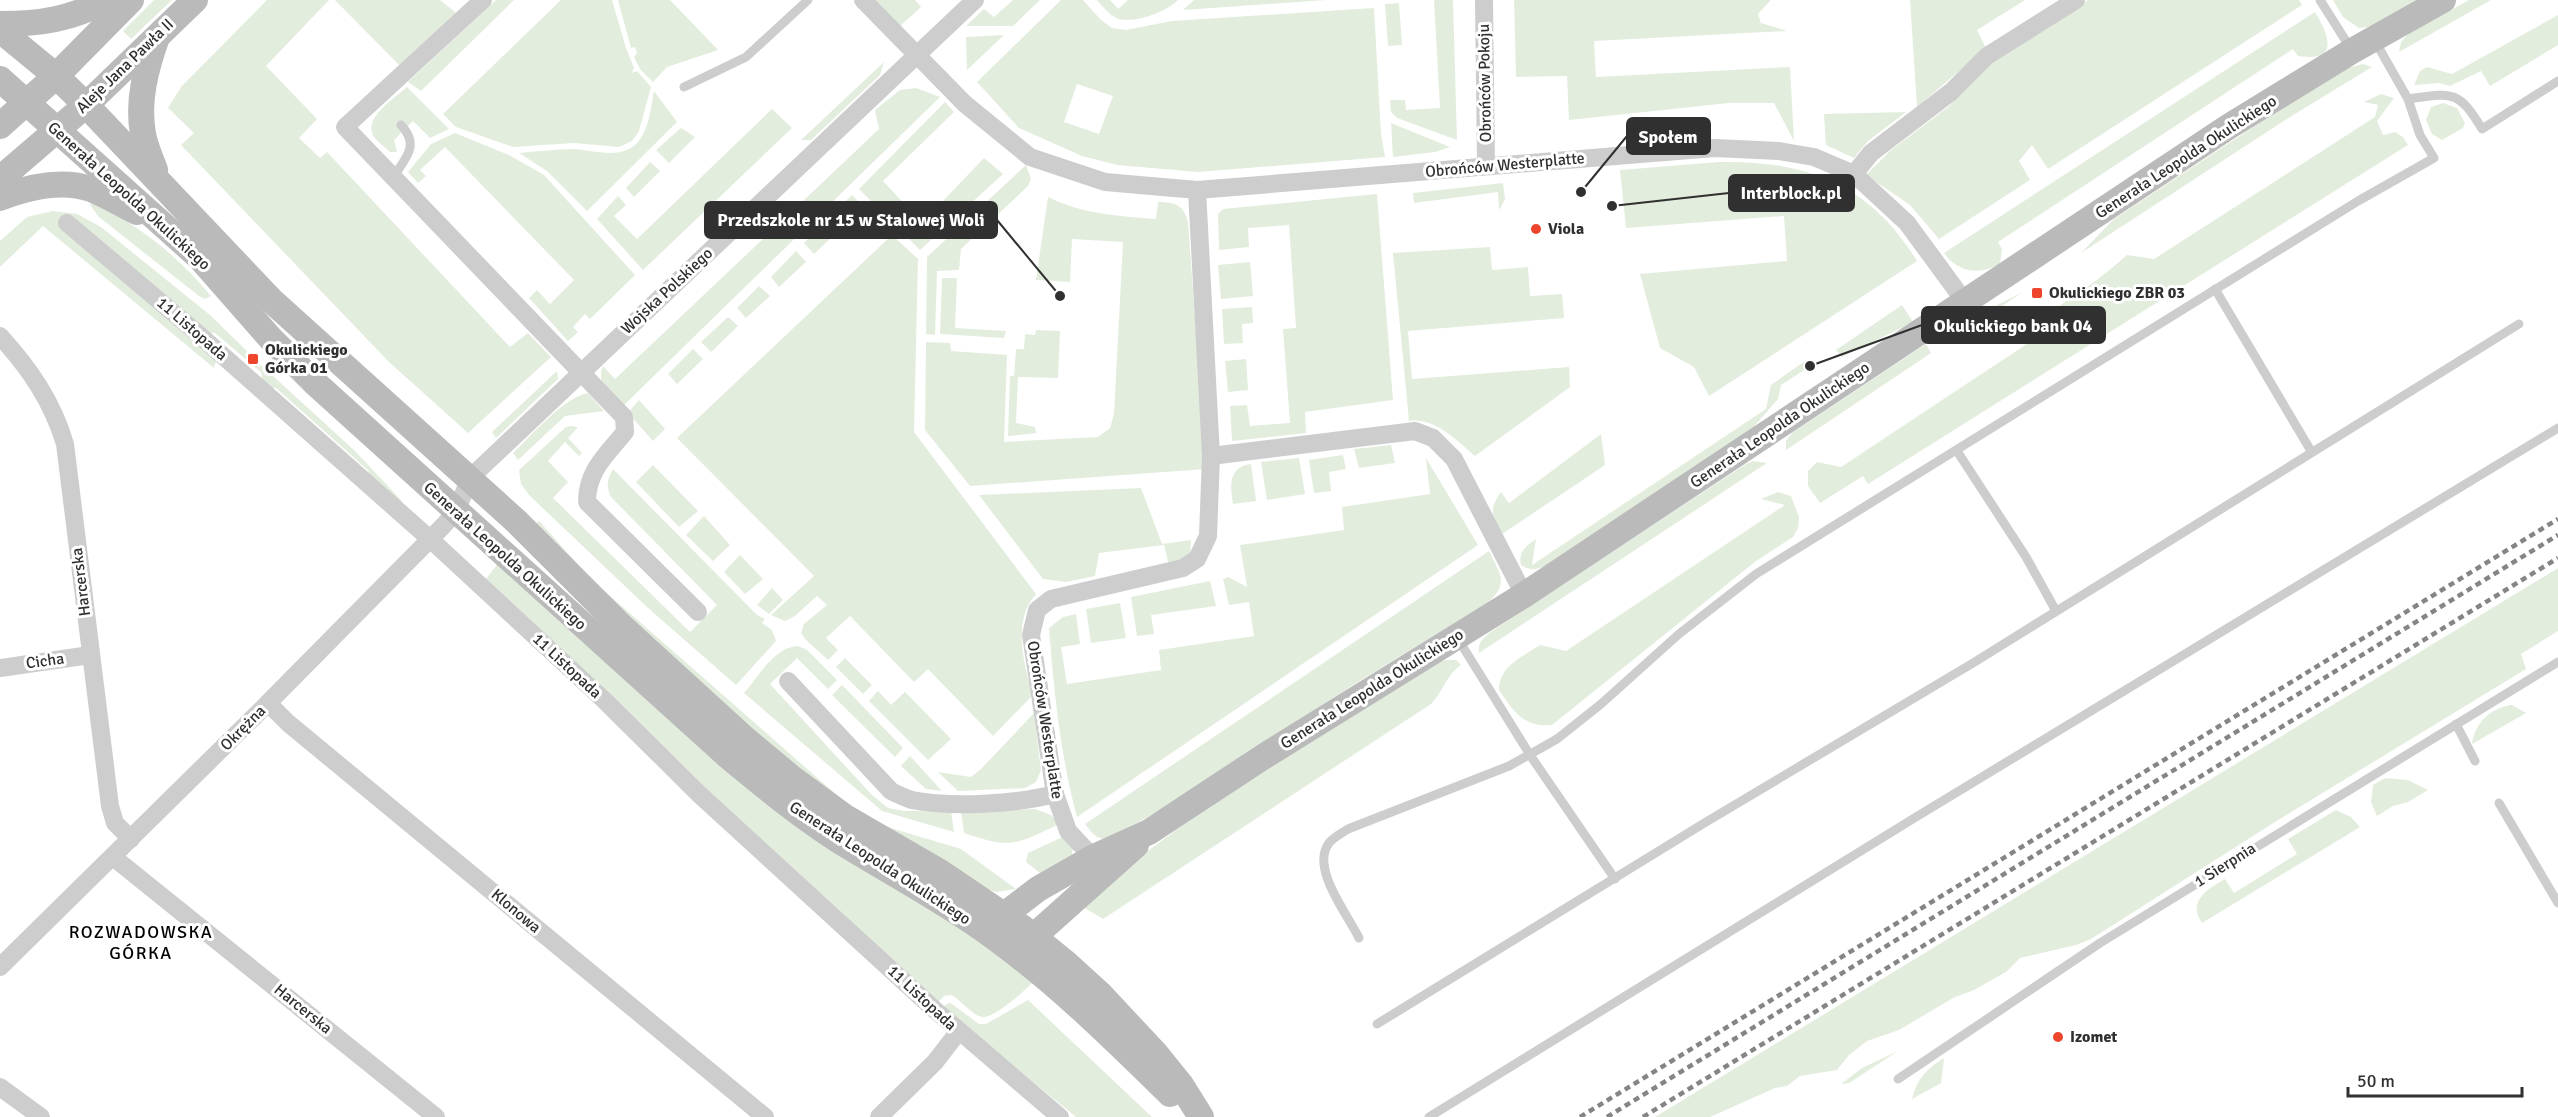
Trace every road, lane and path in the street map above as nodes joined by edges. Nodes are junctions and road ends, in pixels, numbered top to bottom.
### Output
1 (107, 0) edge
2 (131, 0) edge
3 (195, 0) edge
4 (483, 0) edge
5 (808, 0) edge
6 (863, 0) edge
7 (975, 0) edge
8 (1484, 0) edge
9 (2076, 0) edge
10 (2320, 0) edge
11 (2443, 0) edge
12 (0, 24) edge
13 (0, 30) edge
14 (157, 36) junction
15 (2363, 45) junction
16 (916, 55) junction
17 (56, 76) junction
18 (0, 79) edge
19 (2558, 81) edge
20 (684, 87) dead end
21 (2408, 99) junction
22 (26, 103) junction
23 (86, 105) junction
24 (400, 125) dead end
25 (0, 126) edge
26 (55, 131) junction
27 (1486, 166) junction
28 (1854, 174) junction
29 (393, 177) junction
30 (0, 179) edge
31 (161, 184) junction
32 (1197, 190) junction
33 (0, 198) edge
34 (67, 223) dead end
35 (164, 225) junction
36 (2215, 289) junction
37 (1965, 302) junction
38 (2519, 324) dead end
39 (0, 336) edge
40 (581, 373) junction
41 (2558, 428) edge
42 (1956, 451) junction
43 (2311, 451) junction
44 (1211, 456) junction
45 (470, 478) junction
46 (456, 512) junction
47 (430, 539) junction
48 (1524, 595) junction
49 (2056, 611) junction
50 (698, 612) dead end
51 (1457, 637) junction
52 (90, 655) junction
53 (2558, 662) edge
54 (0, 668) edge
55 (788, 681) dead end
56 (268, 704) junction
57 (2456, 724) junction
58 (1530, 755) junction
59 (2475, 761) dead end
60 (1055, 794) junction
61 (2499, 803) dead end
62 (131, 839) junction
63 (113, 856) junction
64 (1100, 865) junction
65 (1615, 879) junction
66 (2558, 903) edge
67 (1004, 915) junction
68 (1033, 937) junction
69 (1359, 938) dead end
70 (1004, 945) junction
71 (0, 967) edge
72 (1377, 1024) dead end
73 (959, 1031) junction
74 (1898, 1079) dead end
75 (0, 1087) edge
76 (41, 1117) edge
77 (436, 1117) edge
78 (765, 1117) edge
79 (879, 1117) edge
80 (1060, 1117) edge
81 (1196, 1117) edge
82 (1201, 1117) edge
83 (1429, 1117) edge

1 - 12 street
2 - 17 street
3 - 14 street, Aleje Jana Pawła II
4 - 29 street
5 - 20 lane
6 - 16 street
7 - 16 street, Wojska Polskiego
8 - 27 street, Obrońców Pokoju
9 - 28 street
10 - 15 lane
11 - 15 street, Generała Leopolda Okulickiego
13 - 17 street, Generała Leopolda Okulickiego
14 - 23 street, Aleje Jana Pawła II
14 - 31 street
15 - 21 lane
15 - 37 street, Generała Leopolda Okulickiego
16 - 32 street, Obrońców Westerplatte
16 - 40 street, Wojska Polskiego
17 - 22 street
17 - 23 street, Generała Leopolda Okulickiego
18 - 22 street, Generała Leopolda Okulickiego
19 - 21 lane
21 - 36 lane
22 - 25 street
22 - 26 street, Generała Leopolda Okulickiego
23 - 26 street, Aleje Jana Pawła II
23 - 31 street, Generała Leopolda Okulickiego
24 - 29 lane
26 - 30 street, Aleje Jana Pawła II
26 - 35 street, Generała Leopolda Okulickiego
27 - 28 street, Obrońców Westerplatte
27 - 32 street, Obrońców Westerplatte
28 - 37 street, Obrońców Westerplatte
29 - 40 street
31 - 45 street, Generała Leopolda Okulickiego
32 - 44 street, Obrońców Westerplatte
33 - 35 street
34 - 47 street, 11 Listopada
35 - 46 street, Generała Leopolda Okulickiego
36 - 42 lane
36 - 43 lane
37 - 48 street, Generała Leopolda Okulickiego
38 - 43 lane
39 - 52 street, Harcerska
40 - 45 street, Wojska Polskiego
40 - 50 street
41 - 83 lane
42 - 49 lane
42 - 58 lane
43 - 49 lane
44 - 48 street
44 - 60 street, Obrońców Westerplatte
45 - 46 street, Okrężna
45 - 67 street, Generała Leopolda Okulickiego
46 - 47 street, Okrężna
46 - 70 street, Generała Leopolda Okulickiego
47 - 56 street, Okrężna
47 - 73 street, 11 Listopada
48 - 51 street, Generała Leopolda Okulickiego
49 - 65 lane
51 - 58 lane
51 - 64 street, Generała Leopolda Okulickiego
52 - 54 street, Cicha
52 - 62 street, Harcerska
53 - 57 lane, 1 Sierpnia
55 - 60 street
56 - 62 street, Okrężna
56 - 78 street, Klonowa
57 - 59 lane
57 - 74 lane, 1 Sierpnia
58 - 65 lane
58 - 69 lane
60 - 64 street, Obrońców Westerplatte
61 - 66 lane
62 - 63 street, Okrężna
63 - 71 street, Okrężna
63 - 77 street, Harcerska
64 - 67 street, Generała Leopolda Okulickiego
64 - 68 street, Generała Leopolda Okulickiego
65 - 72 lane
67 - 68 street
67 - 70 street
68 - 70 street, Generała Leopolda Okulickiego
68 - 82 street
70 - 81 street
73 - 79 street
73 - 80 street, 11 Listopada
75 - 76 street

